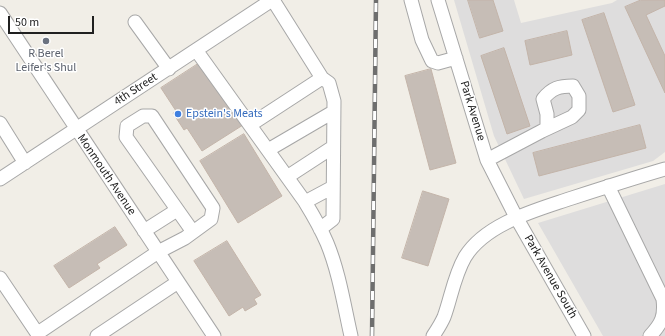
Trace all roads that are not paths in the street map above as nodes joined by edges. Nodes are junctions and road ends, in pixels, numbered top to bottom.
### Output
1 (273, 0) edge
2 (411, 0) edge
3 (438, 0) edge
4 (0, 13) edge
5 (135, 22) dead end
6 (196, 50) junction
7 (456, 58) junction
8 (168, 68) junction
9 (322, 78) junction
10 (333, 112) junction
11 (0, 123) edge
12 (250, 125) junction
13 (547, 128) dead end
14 (76, 130) junction
15 (333, 147) junction
16 (268, 150) junction
17 (487, 160) junction
18 (25, 163) junction
19 (665, 169) edge
20 (287, 177) junction
21 (0, 179) edge
22 (608, 186) junction
23 (333, 187) junction
24 (305, 202) junction
25 (177, 210) junction
26 (516, 217) junction
27 (320, 229) junction
28 (144, 231) junction
29 (193, 232) junction
30 (158, 252) junction
31 (0, 278) edge
32 (178, 282) junction
33 (39, 335) edge
34 (97, 336) edge
35 (214, 336) edge
36 (350, 336) edge
37 (434, 336) edge
38 (584, 336) edge
39 (650, 336) edge

1 - 6 street, 4th Street
1 - 9 street
2 - 7 street
3 - 7 street, Park Avenue
4 - 14 street, Monmouth Avenue
5 - 8 street
6 - 8 street, 4th Street
6 - 12 street
7 - 17 street, Park Avenue
8 - 14 street, 4th Street
9 - 10 street
9 - 12 street
10 - 15 street
10 - 16 street
11 - 18 street
12 - 16 street
13 - 17 street
14 - 18 street, 4th Street
14 - 28 street, Monmouth Avenue
15 - 20 street
15 - 23 street
16 - 20 street
17 - 26 street, Park Avenue
18 - 21 street, 4th Street
19 - 22 street
20 - 24 street
22 - 26 street
22 - 39 street
23 - 24 street
23 - 27 street
24 - 27 street
25 - 28 street
25 - 29 street
25 - 29 street
26 - 37 street
26 - 38 street, Park Avenue South
27 - 36 street
28 - 30 street, Monmouth Avenue
29 - 30 street
30 - 32 street, Monmouth Avenue
30 - 33 street
31 - 33 street
32 - 34 street
32 - 35 street, Monmouth Avenue

